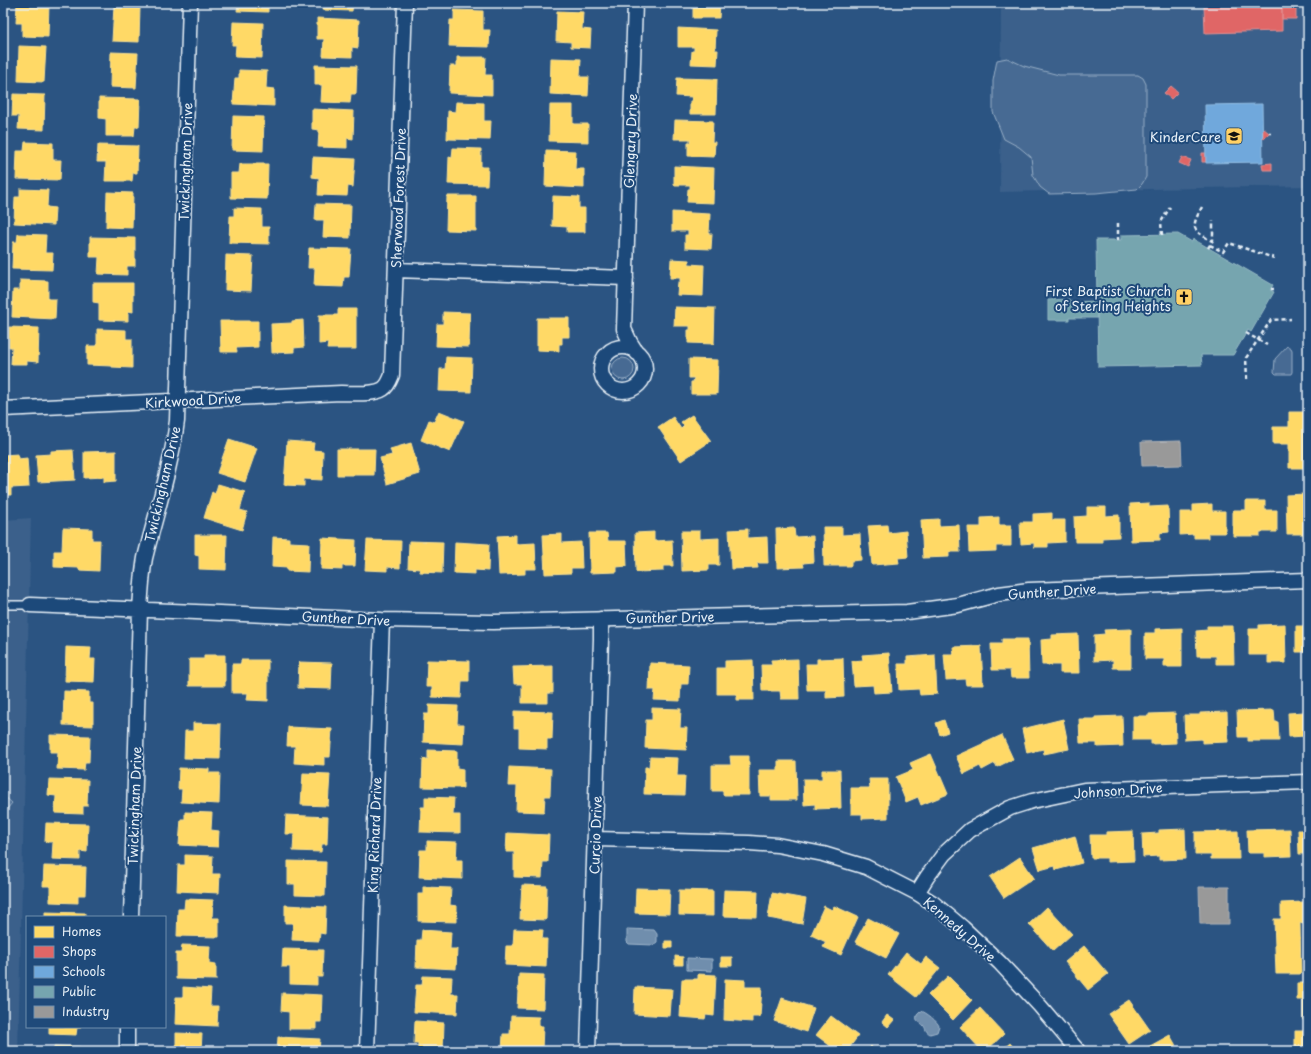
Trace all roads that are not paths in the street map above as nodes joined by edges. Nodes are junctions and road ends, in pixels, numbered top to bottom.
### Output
1 (190, 3) edge
2 (405, 3) edge
3 (635, 3) edge
4 (396, 270) junction
5 (626, 278) junction
6 (624, 329) junction
7 (610, 351) junction
8 (637, 353) junction
9 (383, 390) joint
10 (177, 401) junction
11 (3, 408) edge
12 (1308, 580) edge
13 (30, 605) joint
14 (3, 606) edge
15 (140, 610) junction
16 (601, 619) junction
17 (382, 620) junction
18 (1308, 782) edge
19 (596, 840) junction
20 (917, 892) junction
21 (131, 916) edge
22 (127, 1028) edge
23 (127, 1051) edge
24 (367, 1051) edge
25 (588, 1051) edge
26 (1078, 1051) edge

1 - 10 street, Twickingham Drive
2 - 4 street, Sherwood Forest Drive
3 - 5 street, Glengary Drive
4 - 5 street
4 - 9 street, Sherwood Forest Drive
5 - 6 street, Glengary Drive
6 - 7 street, Glengary Drive
6 - 8 street, Glengary Drive
7 - 8 street
7 - 8 street, Glengary Drive
9 - 10 street, Kirkwood Drive
10 - 11 street, Kirkwood Drive
10 - 15 street, Twickingham Drive
12 - 16 street, Gunther Drive
13 - 14 lane
13 - 15 street, Gunther Drive
15 - 17 street, Gunther Drive
15 - 21 street, Twickingham Drive
16 - 17 street, Gunther Drive
16 - 19 street, Curcio Drive
17 - 24 street, King Richard Drive
18 - 20 street, Johnson Drive
19 - 20 street, Kennedy Drive
19 - 25 street, Curcio Drive
20 - 26 street, Kennedy Drive
22 - 23 street

